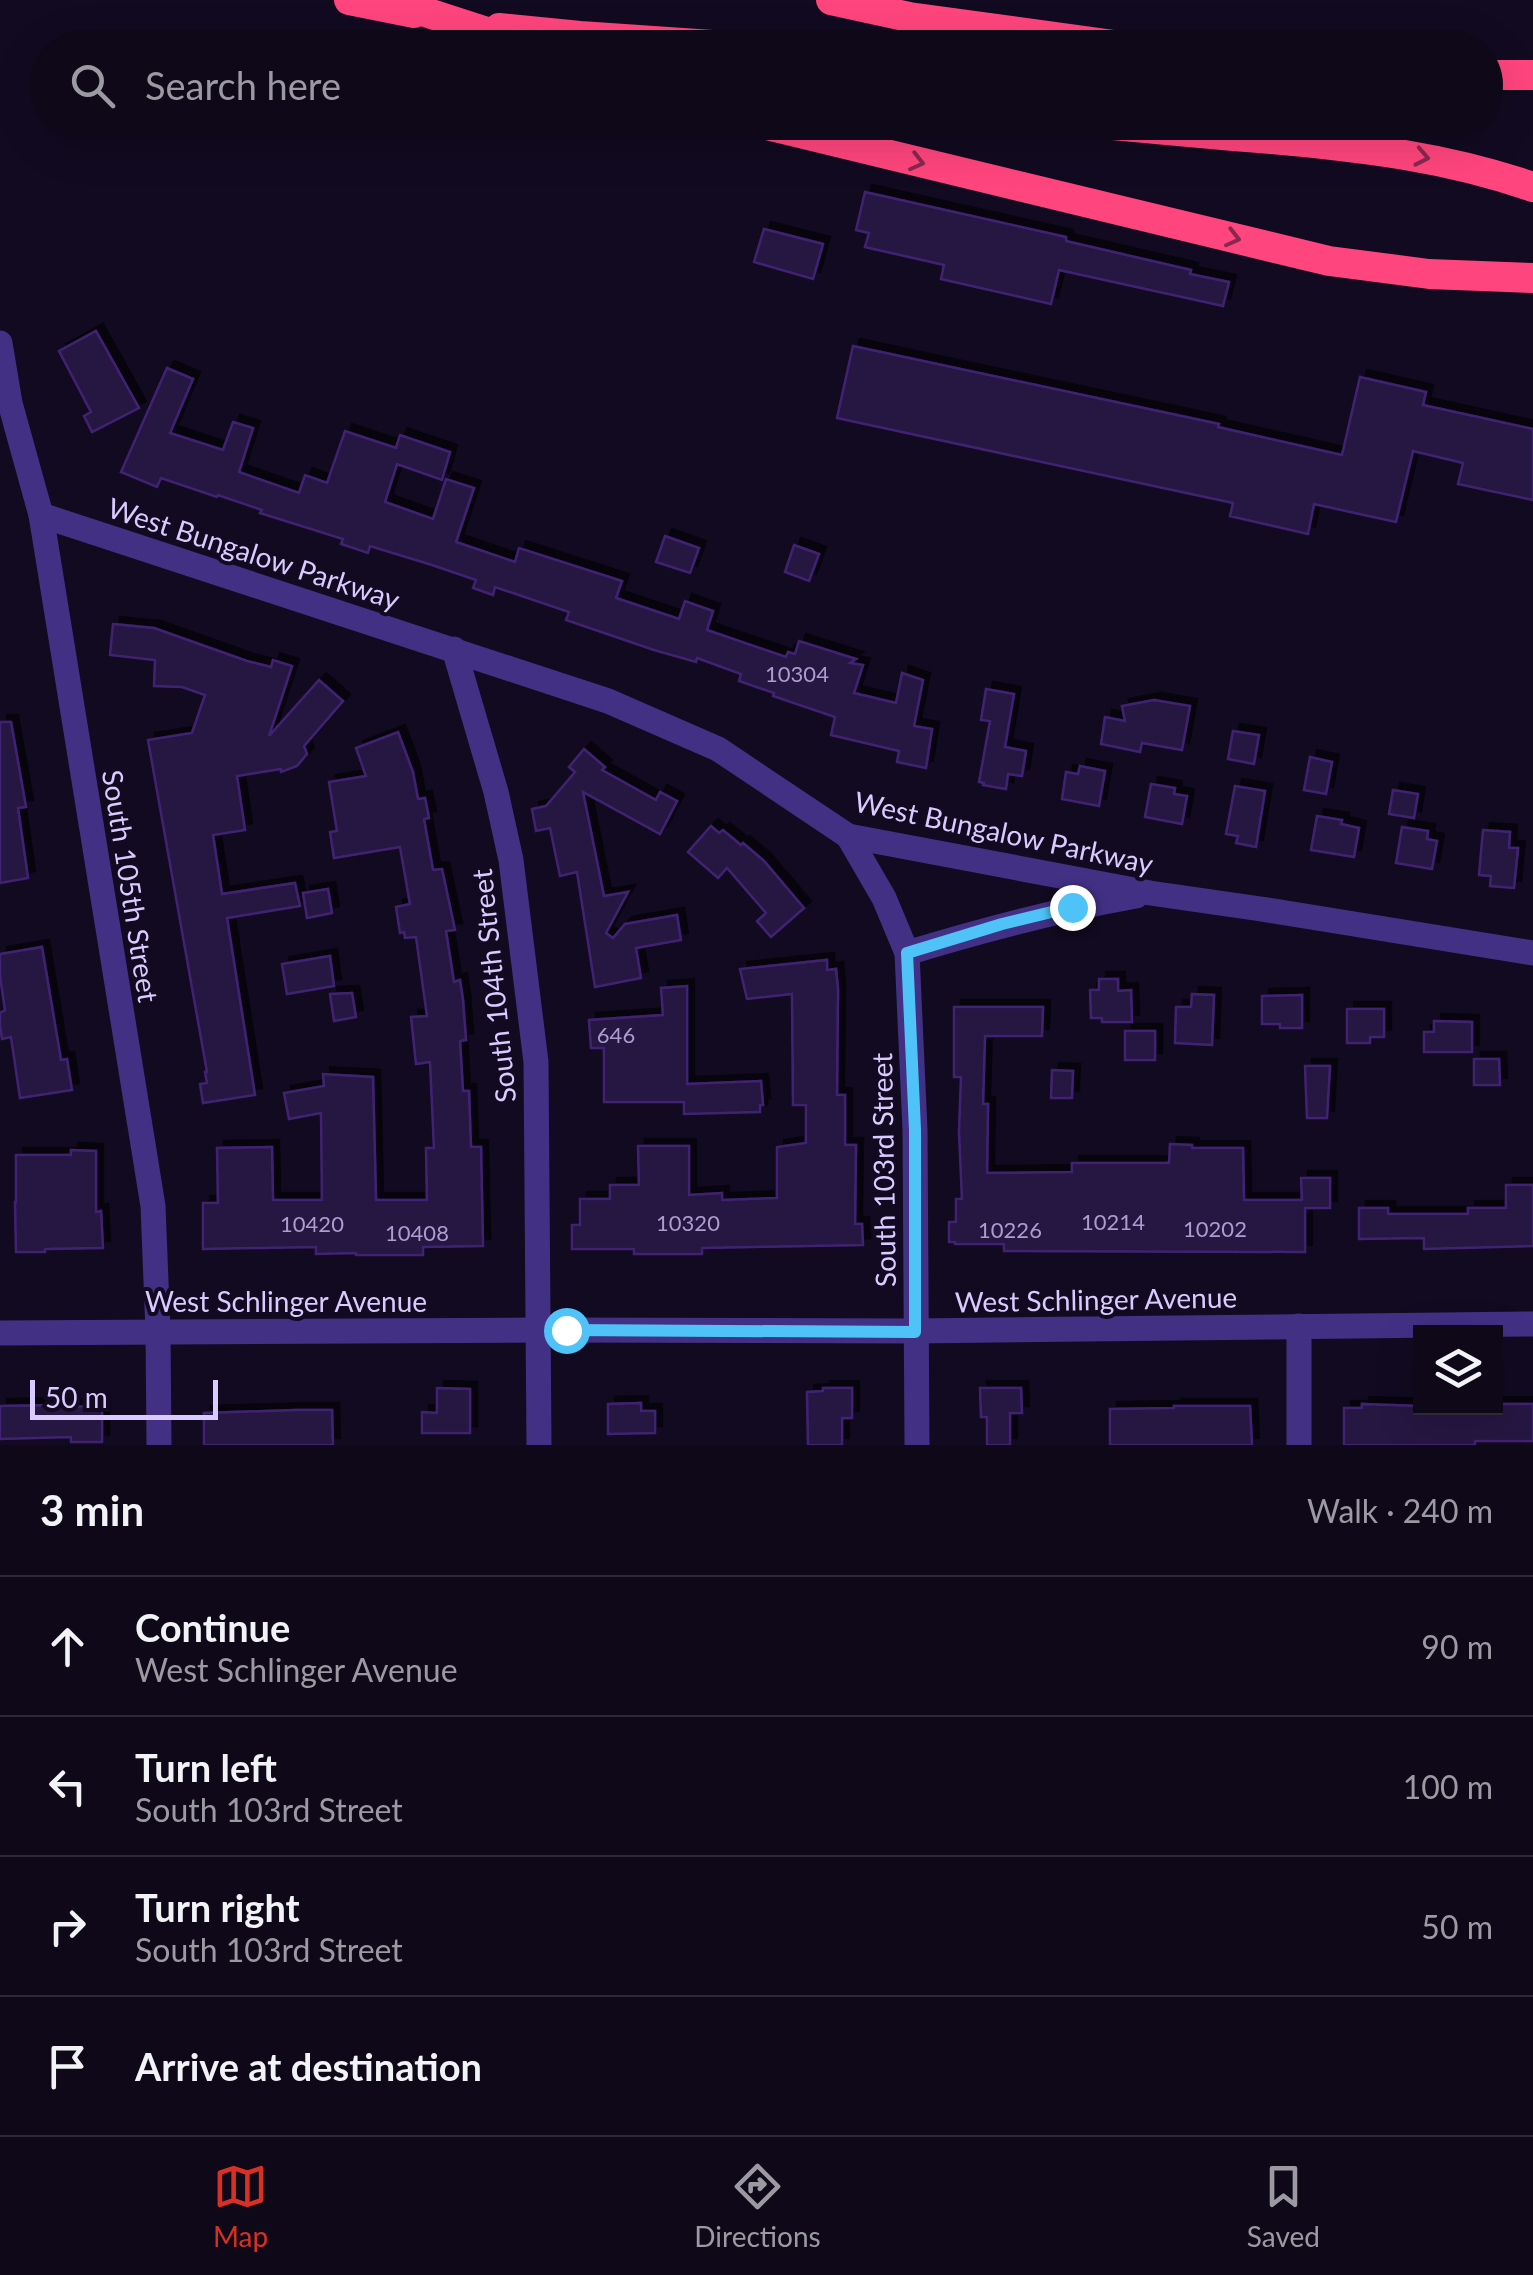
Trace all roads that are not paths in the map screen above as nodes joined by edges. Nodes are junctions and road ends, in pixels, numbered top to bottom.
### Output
1 (349, 0) edge
2 (388, 0) edge
3 (831, 0) edge
4 (480, 30) edge
5 (513, 30) edge
6 (1004, 30) edge
7 (1503, 75) edge
8 (1533, 75) edge
9 (828, 140) edge
10 (1286, 140) edge
11 (1533, 187) edge
12 (1533, 278) edge
13 (0, 343) edge
14 (41, 515) junction
15 (454, 649) junction
16 (848, 836) junction
17 (1150, 894) junction
18 (907, 953) junction
19 (1533, 953) edge
20 (1533, 1324) edge
21 (1299, 1326) junction
22 (538, 1330) junction
23 (158, 1331) junction
24 (915, 1332) junction
25 (0, 1333) edge
26 (160, 1445) edge
27 (539, 1445) edge
28 (917, 1445) edge
29 (1299, 1445) edge

1 - 5 highway
2 - 4 highway, bridge
3 - 6 highway
7 - 8 highway
9 -> 12 highway
10 -> 11 highway
13 - 14 street, South 105th Street
14 - 15 street, West Bungalow Parkway
14 - 23 street, South 105th Street
15 - 16 street, West Bungalow Parkway
15 - 22 street, South 104th Street
16 - 17 street, West Bungalow Parkway
16 - 18 street, South 103rd Street
17 - 18 street
17 - 19 street, West Bungalow Parkway
18 - 24 street, South 103rd Street
20 - 21 street, West Schlinger Avenue
21 - 24 street, West Schlinger Avenue
21 - 29 street
22 - 23 street, West Schlinger Avenue
22 - 24 street, West Schlinger Avenue
22 - 27 street, South 104th Street
23 - 25 street, West Schlinger Avenue
23 - 26 street, South 105th Street
24 - 28 street, South 103rd Street

